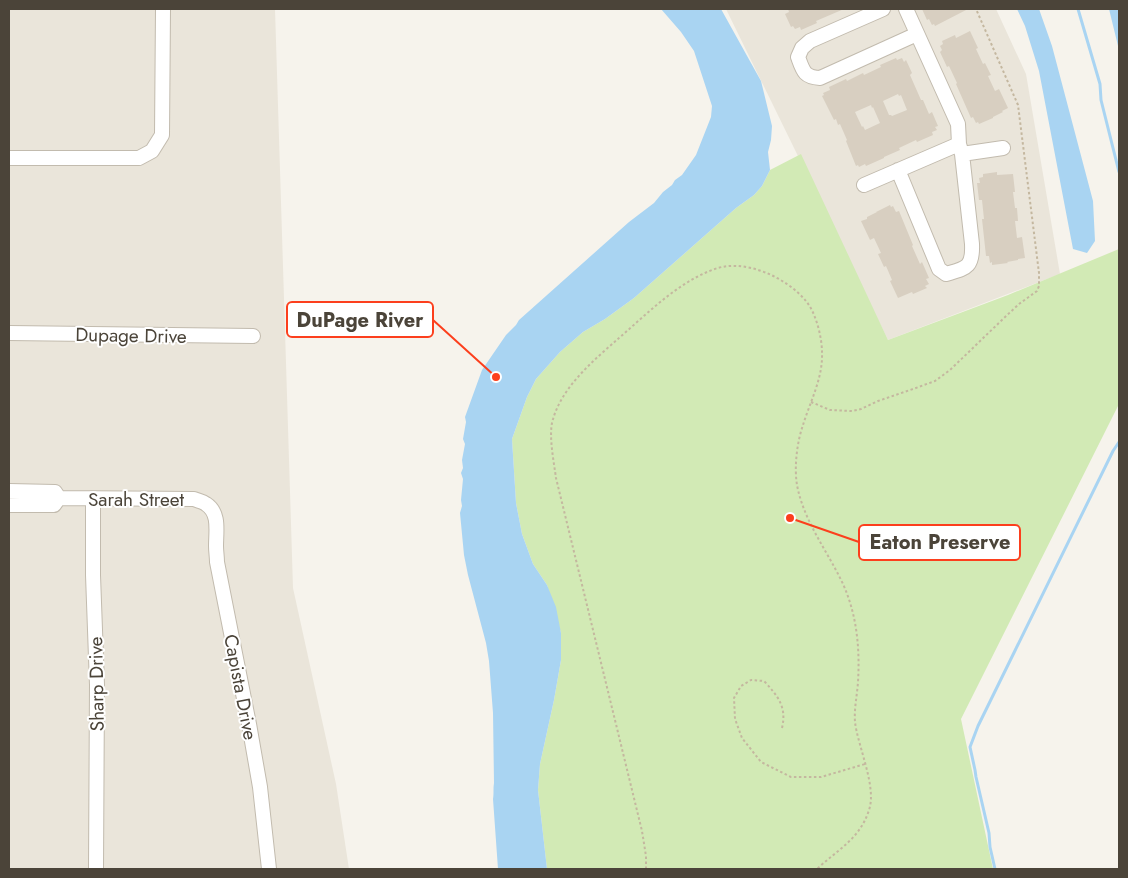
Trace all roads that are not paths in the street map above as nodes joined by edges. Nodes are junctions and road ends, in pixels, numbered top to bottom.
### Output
1 (163, 9) edge
2 (883, 9) edge
3 (906, 9) edge
4 (917, 34) junction
5 (1003, 148) dead end
6 (960, 149) junction
7 (9, 158) edge
8 (898, 170) junction
9 (864, 185) dead end
10 (9, 333) edge
11 (253, 336) dead end
12 (9, 491) edge
13 (59, 498) junction
14 (92, 499) junction
15 (9, 505) edge
16 (210, 507) joint
17 (96, 869) edge
18 (269, 869) edge

1 - 7 street
2 - 4 street
3 - 4 street
4 - 6 street
5 - 6 street
6 - 8 street
6 - 8 street
8 - 9 street
10 - 11 street, Dupage Drive
12 - 13 street, Sarah Street
13 - 14 street, Sarah Street
13 - 15 street, Sarah Street
14 - 16 street, Sarah Street
14 - 17 street, Sharp Drive
16 - 18 street, Capista Drive

